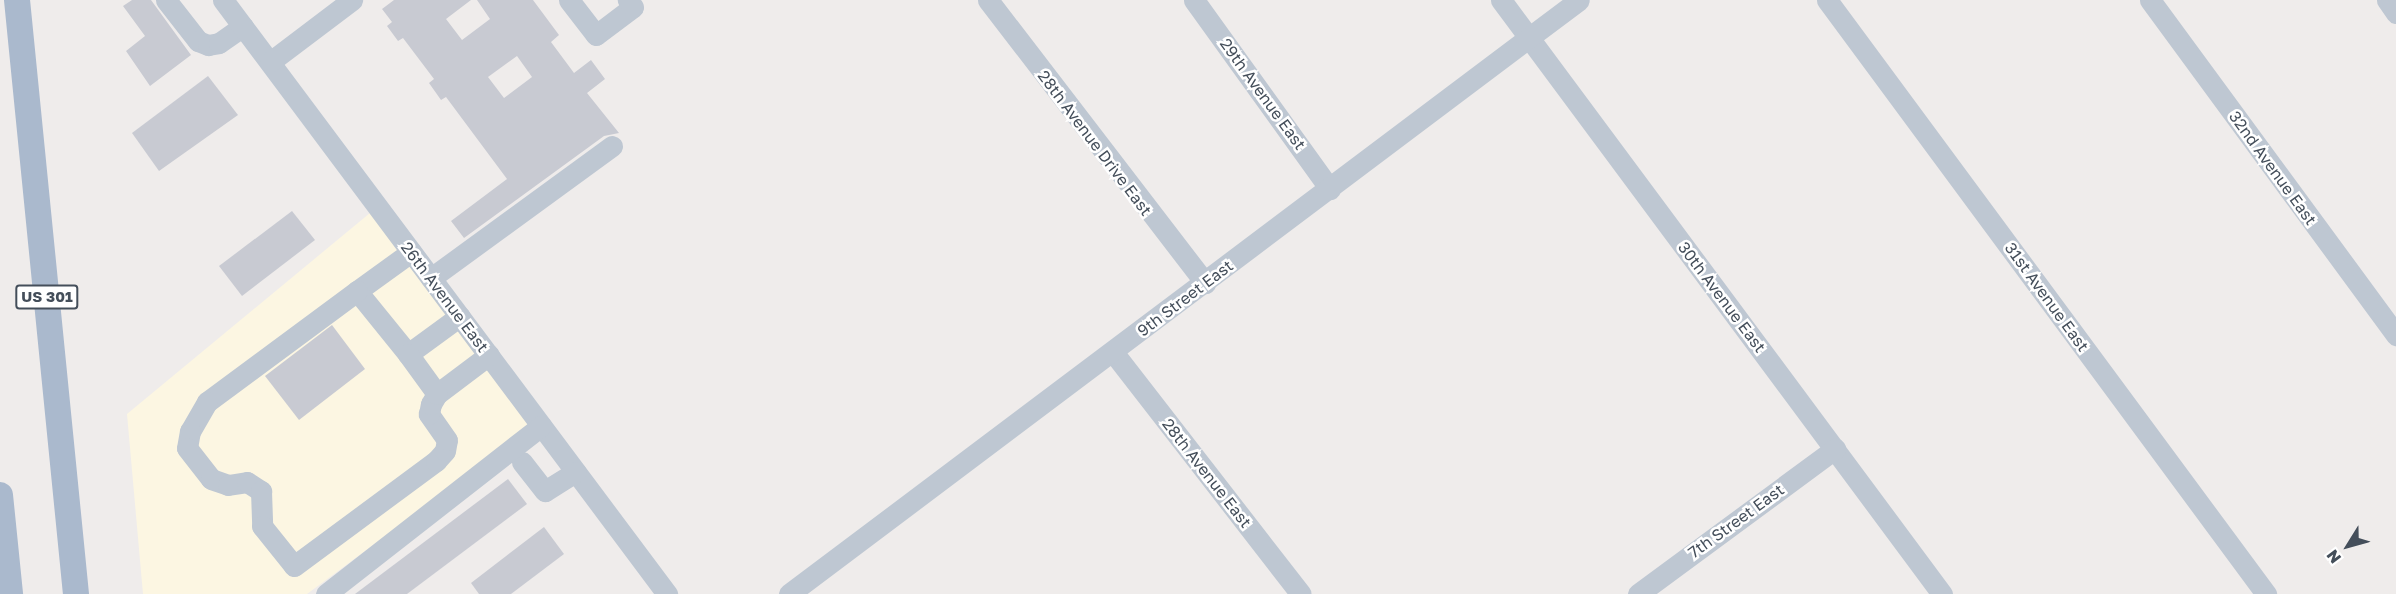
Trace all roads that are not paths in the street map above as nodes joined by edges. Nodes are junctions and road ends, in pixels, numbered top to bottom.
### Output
1 (17, 0) edge
2 (166, 0) edge
3 (224, 0) edge
4 (352, 0) edge
5 (569, 0) edge
6 (628, 0) edge
7 (988, 0) edge
8 (1194, 0) edge
9 (1501, 0) edge
10 (1579, 0) edge
11 (1827, 0) edge
12 (2387, 0) edge
13 (2155, 2) edge
14 (2396, 13) edge
15 (243, 26) junction
16 (1529, 38) junction
17 (270, 62) junction
18 (612, 146) dead end
19 (1330, 189) junction
20 (411, 252) junction
21 (431, 279) junction
22 (1205, 283) junction
23 (357, 291) junction
24 (460, 316) junction
25 (2396, 335) edge
26 (1113, 351) junction
27 (408, 354) junction
28 (489, 355) junction
29 (437, 394) junction
30 (541, 426) junction
31 (1835, 449) junction
32 (522, 462) dead end
33 (575, 472) junction
34 (0, 495) edge
35 (10, 594) edge
36 (76, 594) edge
37 (326, 594) edge
38 (666, 594) edge
39 (789, 594) edge
40 (1300, 594) edge
41 (1638, 594) edge
42 (1942, 594) edge
43 (2266, 594) edge

1 - 36 main road, US 301
2 - 15 street
3 - 15 street, 26th Avenue East
4 - 17 street
5 - 6 street
7 - 22 street, 28th Avenue Drive East
8 - 19 street, 29th Avenue East
9 - 16 street, 30th Avenue East
10 - 16 street, 9th Street East
11 - 43 street, 31st Avenue East
12 - 14 street
13 - 25 street, 32nd Avenue East
15 - 17 street, 26th Avenue East
16 - 19 street, 9th Street East
16 - 31 street, 30th Avenue East
17 - 20 street, 26th Avenue East
18 - 21 street
19 - 22 street, 9th Street East
20 - 21 street, 26th Avenue East
20 - 23 street
21 - 24 street, 26th Avenue East
22 - 26 street, 9th Street East
23 - 27 street
23 - 29 street
24 - 27 street
24 - 28 street, 26th Avenue East
26 - 39 street, 9th Street East
26 - 40 street, 28th Avenue East
27 - 29 street
28 - 29 street
28 - 30 street, 26th Avenue East
30 - 33 street, 26th Avenue East
30 - 37 street
31 - 41 street, 7th Street East
31 - 42 street, 30th Avenue East
32 - 33 street
33 - 38 street, 26th Avenue East
34 - 35 main road

